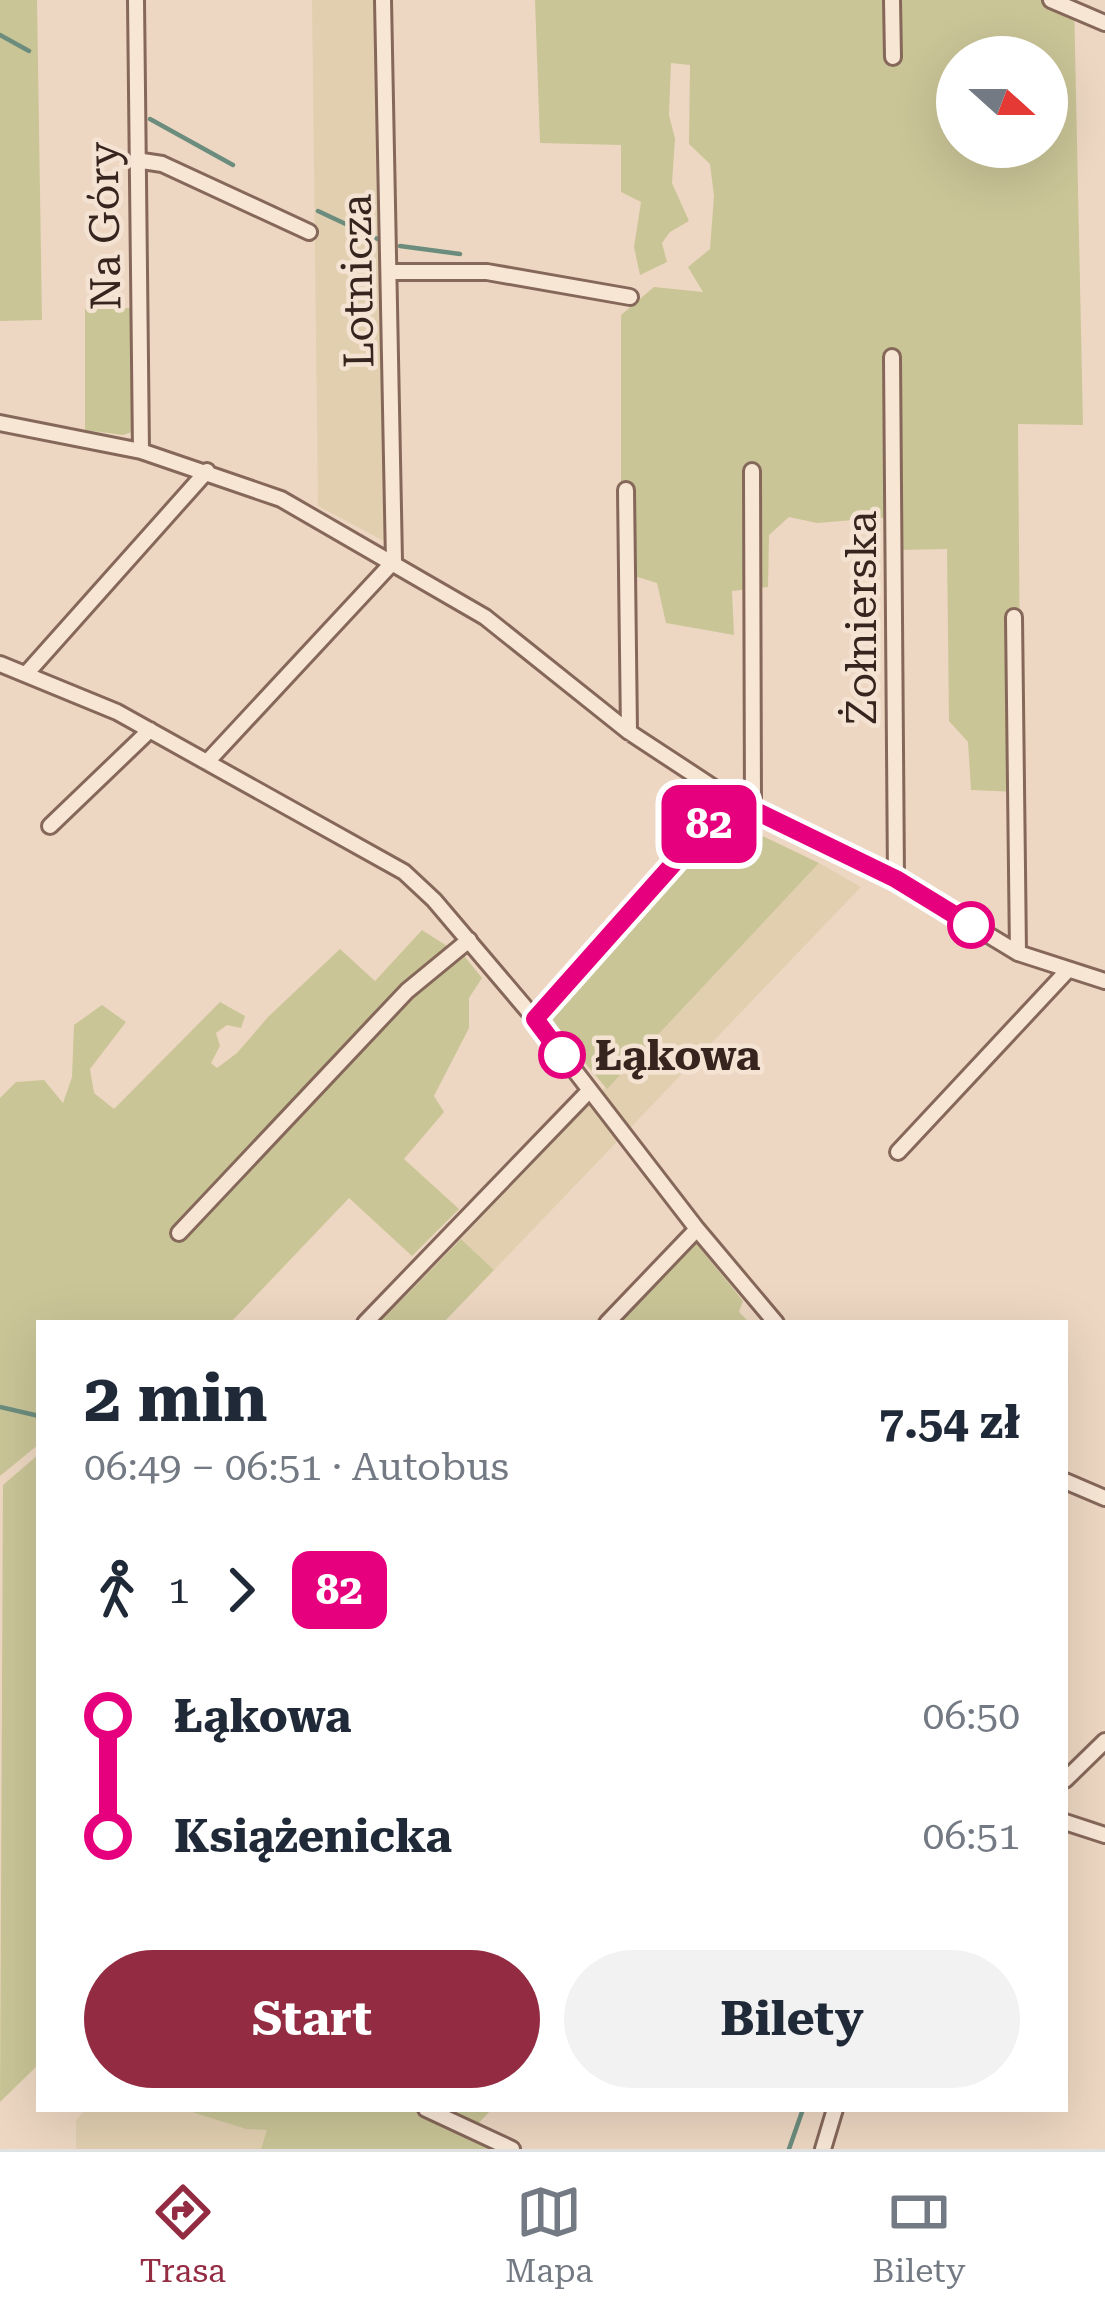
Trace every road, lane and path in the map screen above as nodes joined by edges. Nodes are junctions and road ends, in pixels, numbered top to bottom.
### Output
1 (136, 0) edge
2 (383, 0) edge
3 (892, 0) edge
4 (1051, 0) edge
5 (1105, 23) edge
6 (893, 57) dead end
7 (136, 160) junction
8 (309, 232) dead end
9 (390, 272) junction
10 (631, 297) dead end
11 (892, 357) dead end
12 (0, 424) edge
13 (141, 451) junction
14 (207, 471) junction
15 (752, 471) dead end
16 (626, 490) dead end
17 (394, 561) junction
18 (1014, 617) dead end
19 (0, 664) edge
20 (26, 674) junction
21 (150, 730) junction
22 (629, 732) junction
23 (207, 762) junction
24 (731, 799) junction
25 (753, 811) junction
26 (50, 826) dead end
27 (896, 879) junction
28 (469, 940) junction
29 (1018, 953) junction
30 (1068, 970) junction
31 (1105, 981) edge
32 (535, 1019) junction
33 (588, 1092) junction
34 (898, 1152) dead end
35 (697, 1229) junction
36 (179, 1233) dead end
37 (368, 1320) edge
38 (610, 1320) edge
39 (773, 1320) edge
40 (1068, 1482) edge
41 (1105, 1498) edge
42 (1105, 1741) edge
43 (1068, 1777) edge
44 (1068, 1823) edge
45 (1105, 1835) edge
46 (432, 2112) edge
47 (834, 2112) edge
48 (512, 2149) edge
49 (824, 2149) edge

1 - 7 street, Na Góry
2 - 9 street, Lotnicza
3 - 6 street
4 - 5 street
7 - 8 street
7 - 13 street, Na Góry
9 - 10 street
9 - 17 street, Lotnicza
11 - 27 street, Żołnierska
12 - 13 street
13 - 14 street
14 - 17 street
14 - 20 street
15 - 25 street
16 - 22 street
17 - 22 street
17 - 23 street
18 - 29 street
19 - 20 street
20 - 21 street
21 - 23 street
21 - 26 street
22 - 24 street
23 - 28 street
24 - 25 street
24 - 32 street
25 - 27 street
27 - 29 street
28 - 32 street
28 - 36 street
29 - 30 street
30 - 31 street
30 - 34 street
32 - 33 street
33 - 35 street
33 - 37 street
35 - 38 street
35 - 39 street
40 - 41 street
42 - 43 street
44 - 45 street
46 - 48 street
47 - 49 street

